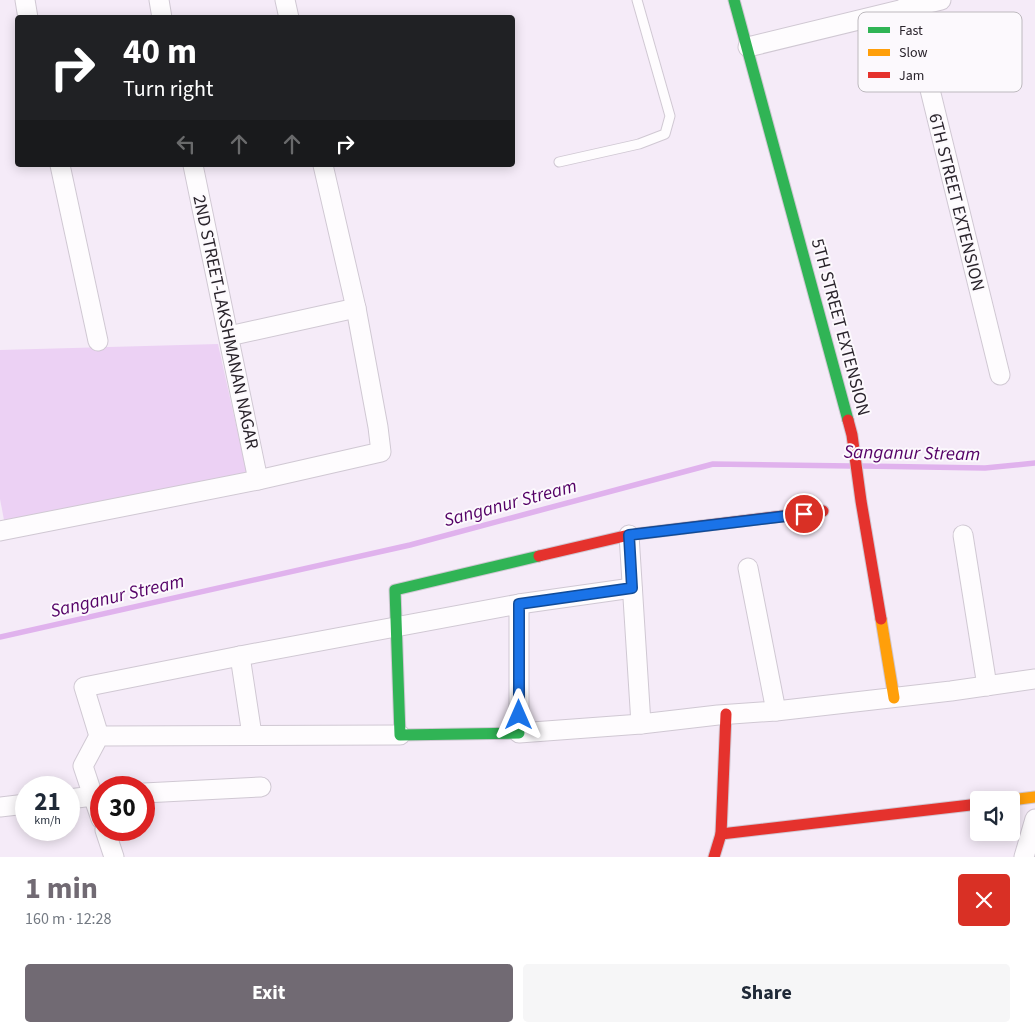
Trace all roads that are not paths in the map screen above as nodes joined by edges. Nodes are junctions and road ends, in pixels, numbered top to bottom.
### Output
1 (25, 0) edge
2 (159, 0) edge
3 (285, 0) edge
4 (637, 0) edge
5 (734, 0) edge
6 (942, 0) edge
7 (909, 4) edge
8 (879, 12) edge
9 (28, 15) edge
10 (162, 15) edge
11 (288, 15) edge
12 (858, 18) edge
13 (748, 47) junction
14 (931, 92) edge
15 (559, 162) dead end
16 (60, 167) edge
17 (193, 167) edge
18 (323, 167) edge
19 (356, 308) junction
20 (229, 336) junction
21 (98, 341) dead end
22 (1000, 375) dead end
23 (258, 480) junction
24 (824, 511) dead end
25 (0, 531) edge
26 (629, 535) junction
27 (963, 535) dead end
28 (748, 568) dead end
29 (632, 588) junction
30 (519, 604) junction
31 (396, 627) junction
32 (240, 656) junction
33 (1035, 679) edge
34 (987, 686) junction
35 (894, 698) junction
36 (776, 711) junction
37 (726, 714) junction
38 (641, 724) junction
39 (519, 733) junction
40 (400, 734) junction
41 (252, 735) junction
42 (99, 736) junction
43 (90, 781) edge
44 (260, 787) dead end
45 (155, 792) edge
46 (1035, 798) edge
47 (1020, 799) edge
48 (15, 805) edge
49 (970, 805) edge
50 (0, 807) edge
51 (1035, 819) edge
52 (721, 834) junction
53 (109, 841) edge
54 (114, 857) edge
55 (714, 857) edge
56 (1024, 857) edge

1 - 9 street
2 - 10 street
3 - 11 street
4 - 15 lane
5 - 13 street, 5TH STREET EXTENSION
6 - 7 street
7 - 8 street
12 - 13 street
13 - 35 street, 5TH STREET EXTENSION
14 - 22 street, 6TH STREET EXTENSION
16 - 21 street
17 - 20 street, 2ND STREET-LAKSHMANAN NAGAR
18 - 19 street
19 - 20 street
19 - 23 street
20 - 23 street, 2ND STREET-LAKSHMANAN NAGAR
23 - 25 street
24 - 26 street
26 - 29 street
26 - 31 street
27 - 34 street
28 - 36 street
29 - 30 street
29 - 38 street
30 - 31 street
30 - 39 street
31 - 32 street
31 - 40 street
32 - 41 street
32 - 42 street
33 - 34 street
34 - 35 street
35 - 36 street
36 - 37 street
37 - 38 street
37 - 52 street
38 - 39 street
39 - 40 street
40 - 41 street
41 - 42 street
42 - 43 street
44 - 45 street
46 - 47 street
48 - 50 street
49 - 52 street
51 - 56 street
52 - 55 street
53 - 54 street

